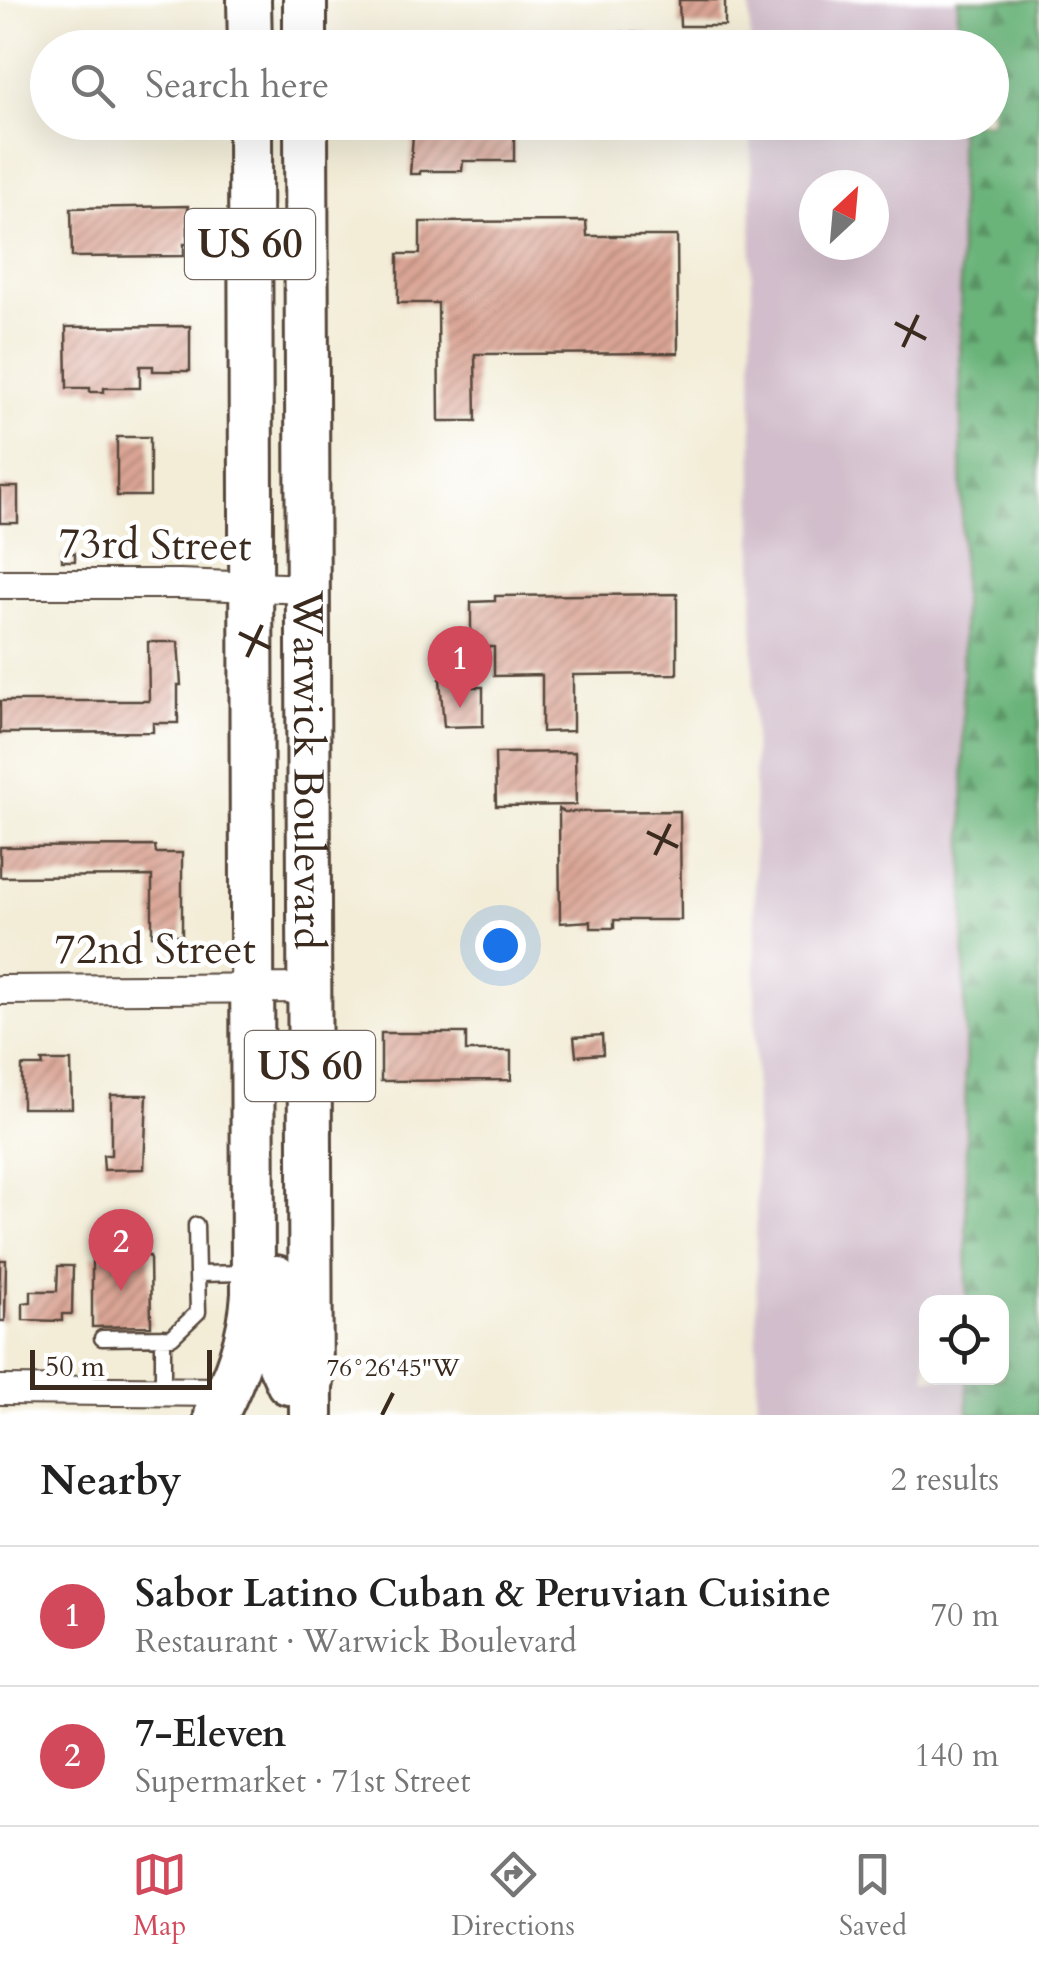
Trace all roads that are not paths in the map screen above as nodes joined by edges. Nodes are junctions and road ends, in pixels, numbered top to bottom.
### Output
1 (249, 0) edge
2 (305, 0) edge
3 (250, 30) edge
4 (305, 30) edge
5 (250, 140) edge
6 (306, 140) edge
7 (0, 584) edge
8 (250, 586) junction
9 (308, 589) junction
10 (310, 988) junction
11 (251, 989) junction
12 (0, 990) edge
13 (252, 1174) junction
14 (196, 1226) dead end
15 (197, 1274) junction
16 (253, 1274) junction
17 (162, 1337) junction
18 (102, 1338) dead end
19 (0, 1390) edge
20 (164, 1392) junction
21 (312, 1399) edge
22 (222, 1403) edge

1 - 3 main road
2 - 4 main road
5 - 8 main road, Warwick Boulevard / US 60
6 - 9 main road, Warwick Boulevard / US 60
7 - 8 street, 73rd Street
8 - 9 street, 73rd Street
8 - 11 main road, Warwick Boulevard / US 60
9 - 10 main road, Warwick Boulevard / US 60
10 - 11 street, 72nd Street
10 - 21 main road, Warwick Boulevard / US 60
11 - 12 street, 72nd Street
11 - 13 main road, Warwick Boulevard / US 60
13 - 16 main road, Warwick Boulevard / US 60
13 - 21 main road
14 - 15 lane
15 - 16 lane
15 - 17 lane
16 - 22 main road, Warwick Boulevard / US 60
17 - 18 lane
17 - 20 lane
19 - 20 street
20 - 22 street

